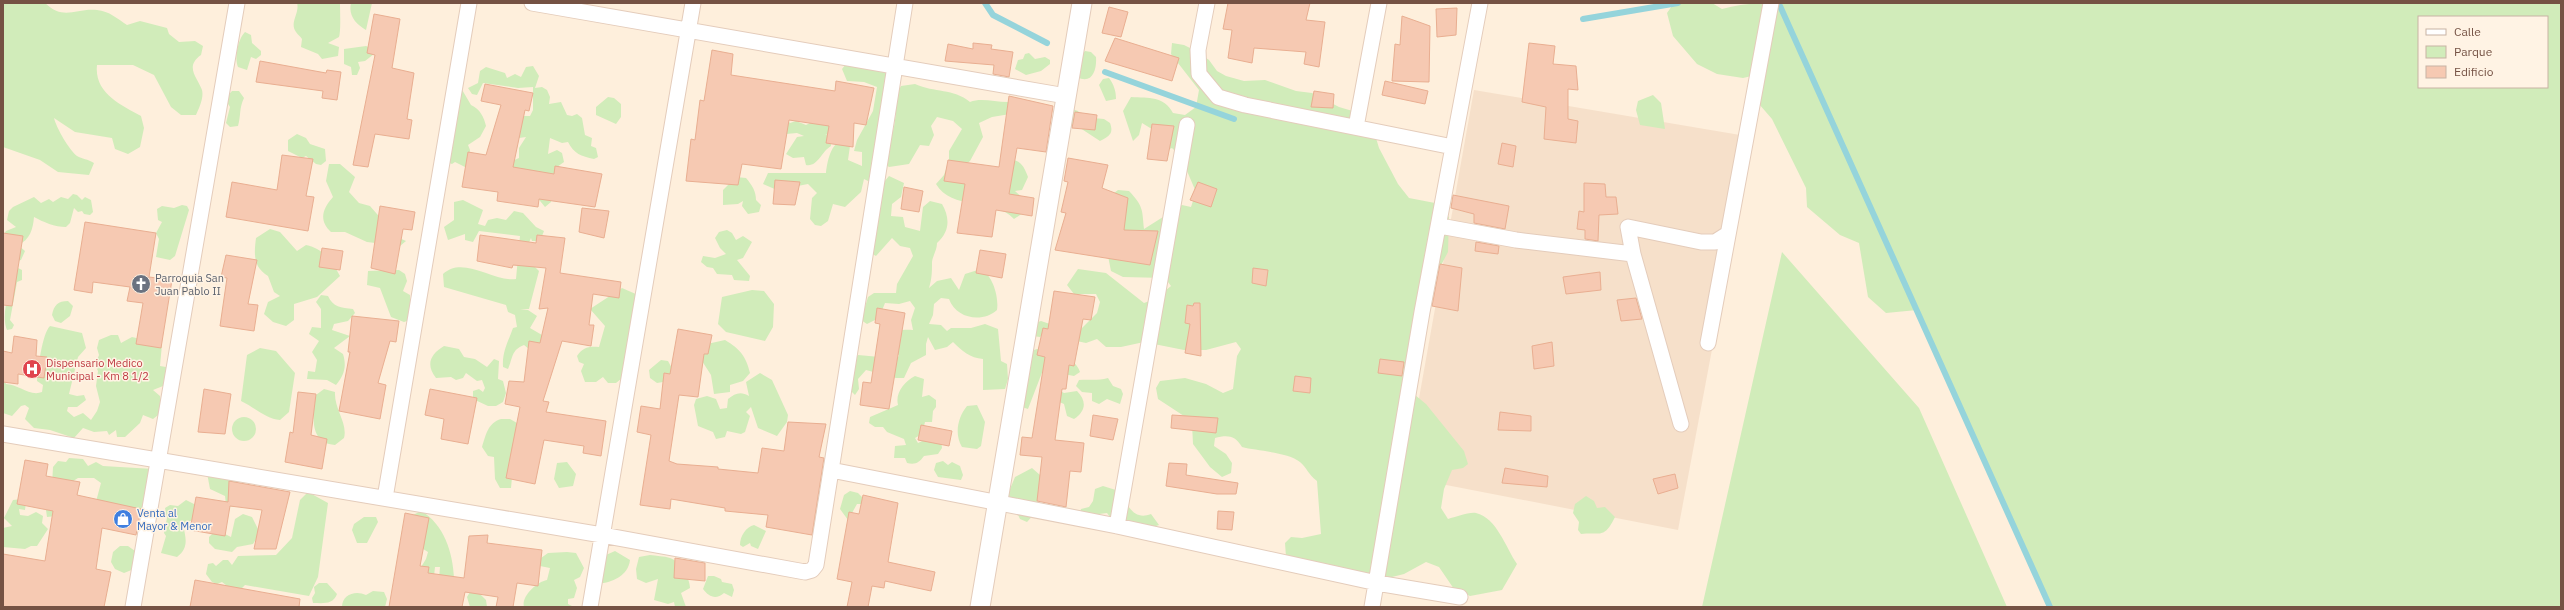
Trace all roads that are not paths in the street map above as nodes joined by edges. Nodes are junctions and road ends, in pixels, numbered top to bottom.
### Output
1 (237, 3) edge
2 (469, 3) edge
3 (532, 3) edge
4 (693, 3) edge
5 (905, 3) edge
6 (1082, 3) edge
7 (1207, 3) edge
8 (1379, 3) edge
9 (1480, 3) edge
10 (1771, 3) edge
11 (688, 30) junction
12 (894, 66) junction
13 (1066, 96) junction
14 (1187, 125) dead end
15 (1356, 127) junction
16 (1453, 146) junction
17 (1440, 226) junction
18 (1726, 235) junction
19 (1633, 254) junction
20 (1708, 343) dead end
21 (1681, 424) dead end
22 (3, 434) edge
23 (159, 460) junction
24 (831, 470) junction
25 (385, 498) junction
26 (997, 503) junction
27 (1117, 526) junction
28 (602, 535) junction
29 (1377, 583) junction
30 (1460, 597) dead end
31 (132, 607) edge
32 (590, 607) edge
33 (980, 607) edge
34 (1372, 607) edge

1 - 23 street
2 - 25 street
3 - 11 street
4 - 11 street
5 - 12 street
6 - 13 street
7 - 15 street
8 - 15 street
9 - 16 street
10 - 18 street
11 - 12 street
11 - 28 street
12 - 13 street
12 - 24 street
13 - 26 street
14 - 27 street
15 - 16 street
16 - 17 street
17 - 19 street
17 - 29 street
18 - 19 street
18 - 20 street
19 - 21 street
22 - 23 street
23 - 25 street
23 - 31 street
24 - 26 street
24 - 28 street
25 - 28 street
26 - 27 street
26 - 33 street
27 - 29 street
28 - 32 street
29 - 30 street
29 - 34 street

